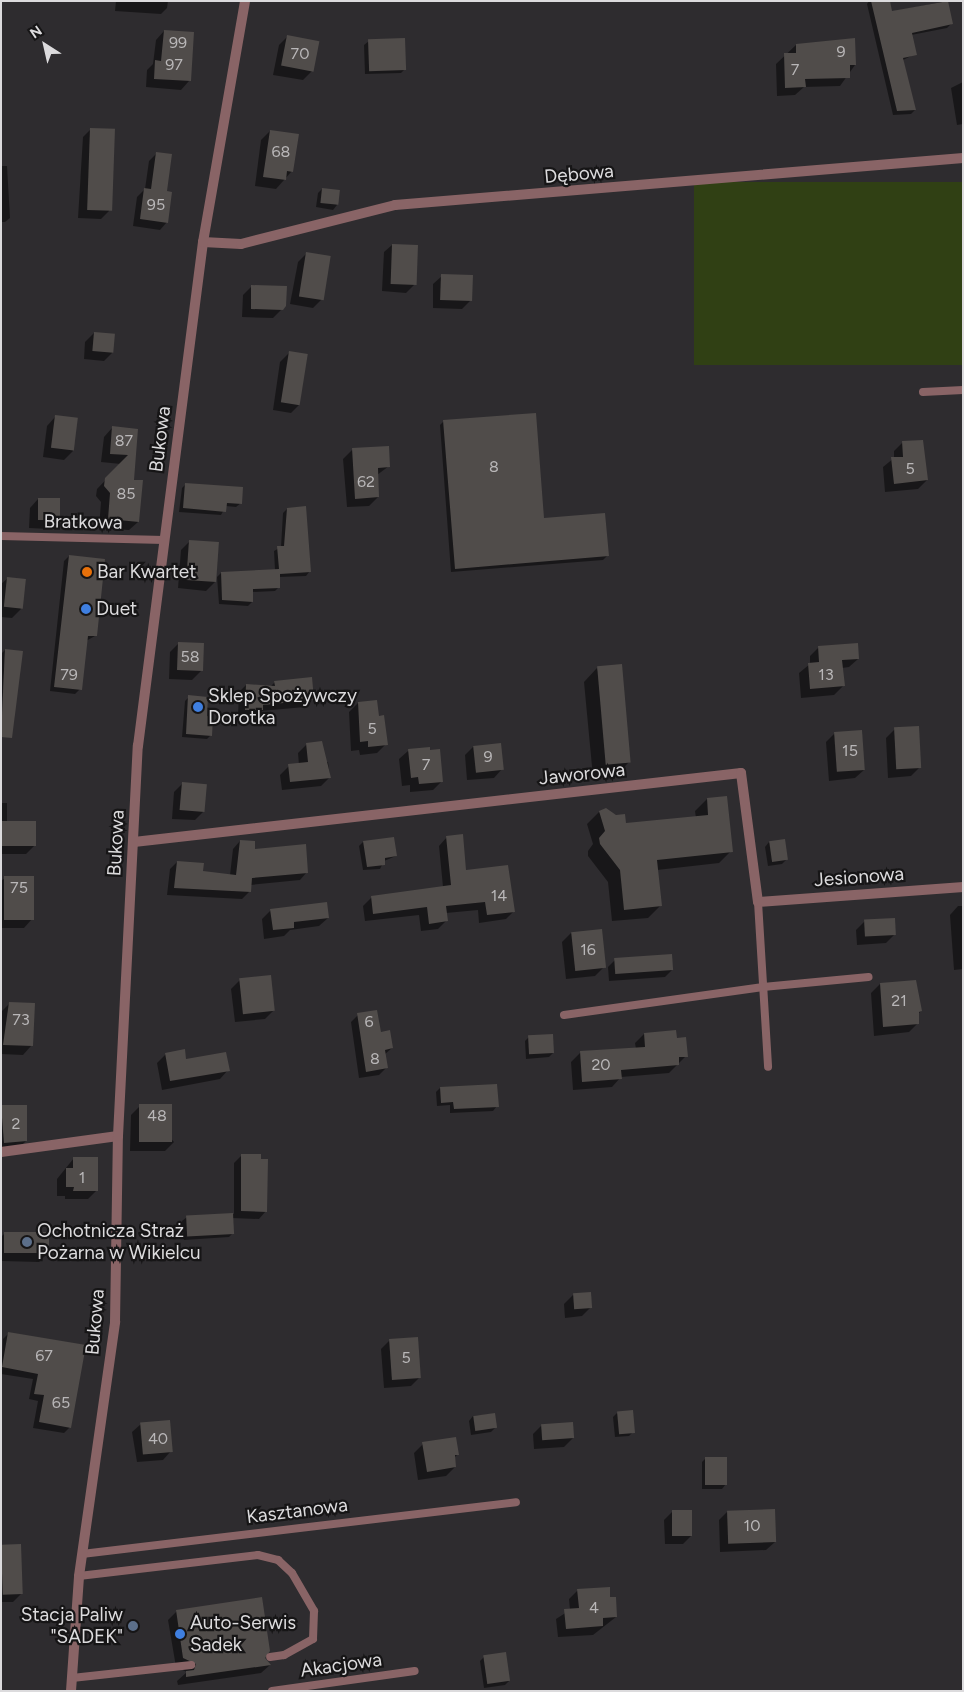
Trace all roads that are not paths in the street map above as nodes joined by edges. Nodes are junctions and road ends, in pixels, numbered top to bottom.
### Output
1 (245, 1) edge
2 (963, 158) edge
3 (203, 242) junction
4 (963, 390) edge
5 (923, 392) dead end
6 (1, 536) edge
7 (164, 540) junction
8 (134, 842) junction
9 (963, 887) edge
10 (758, 902) junction
11 (869, 977) dead end
12 (763, 987) junction
13 (564, 1015) dead end
14 (768, 1067) dead end
15 (118, 1136) junction
16 (1, 1152) edge
17 (516, 1502) dead end
18 (82, 1554) junction
19 (78, 1576) junction
20 (270, 1657) dead end
21 (191, 1665) dead end
22 (415, 1671) dead end
23 (72, 1678) junction
24 (71, 1691) edge
25 (272, 1691) edge

1 - 3 street, Bukowa
2 - 3 street, Dębowa
3 - 7 street, Bukowa
4 - 5 lane
6 - 7 lane, Bratkowa
7 - 8 street, Bukowa
8 - 10 street, Jaworowa
8 - 15 street, Bukowa
9 - 10 street, Jesionowa
10 - 12 lane, Jaworowa
11 - 12 lane
12 - 13 lane
12 - 14 lane, Jaworowa
15 - 16 street
15 - 18 street, Bukowa
17 - 18 lane, Kasztanowa
18 - 19 street, Bukowa
19 - 20 lane
19 - 23 street, Bukowa
21 - 23 lane
22 - 25 lane, Akacjowa
23 - 24 street, Bukowa

